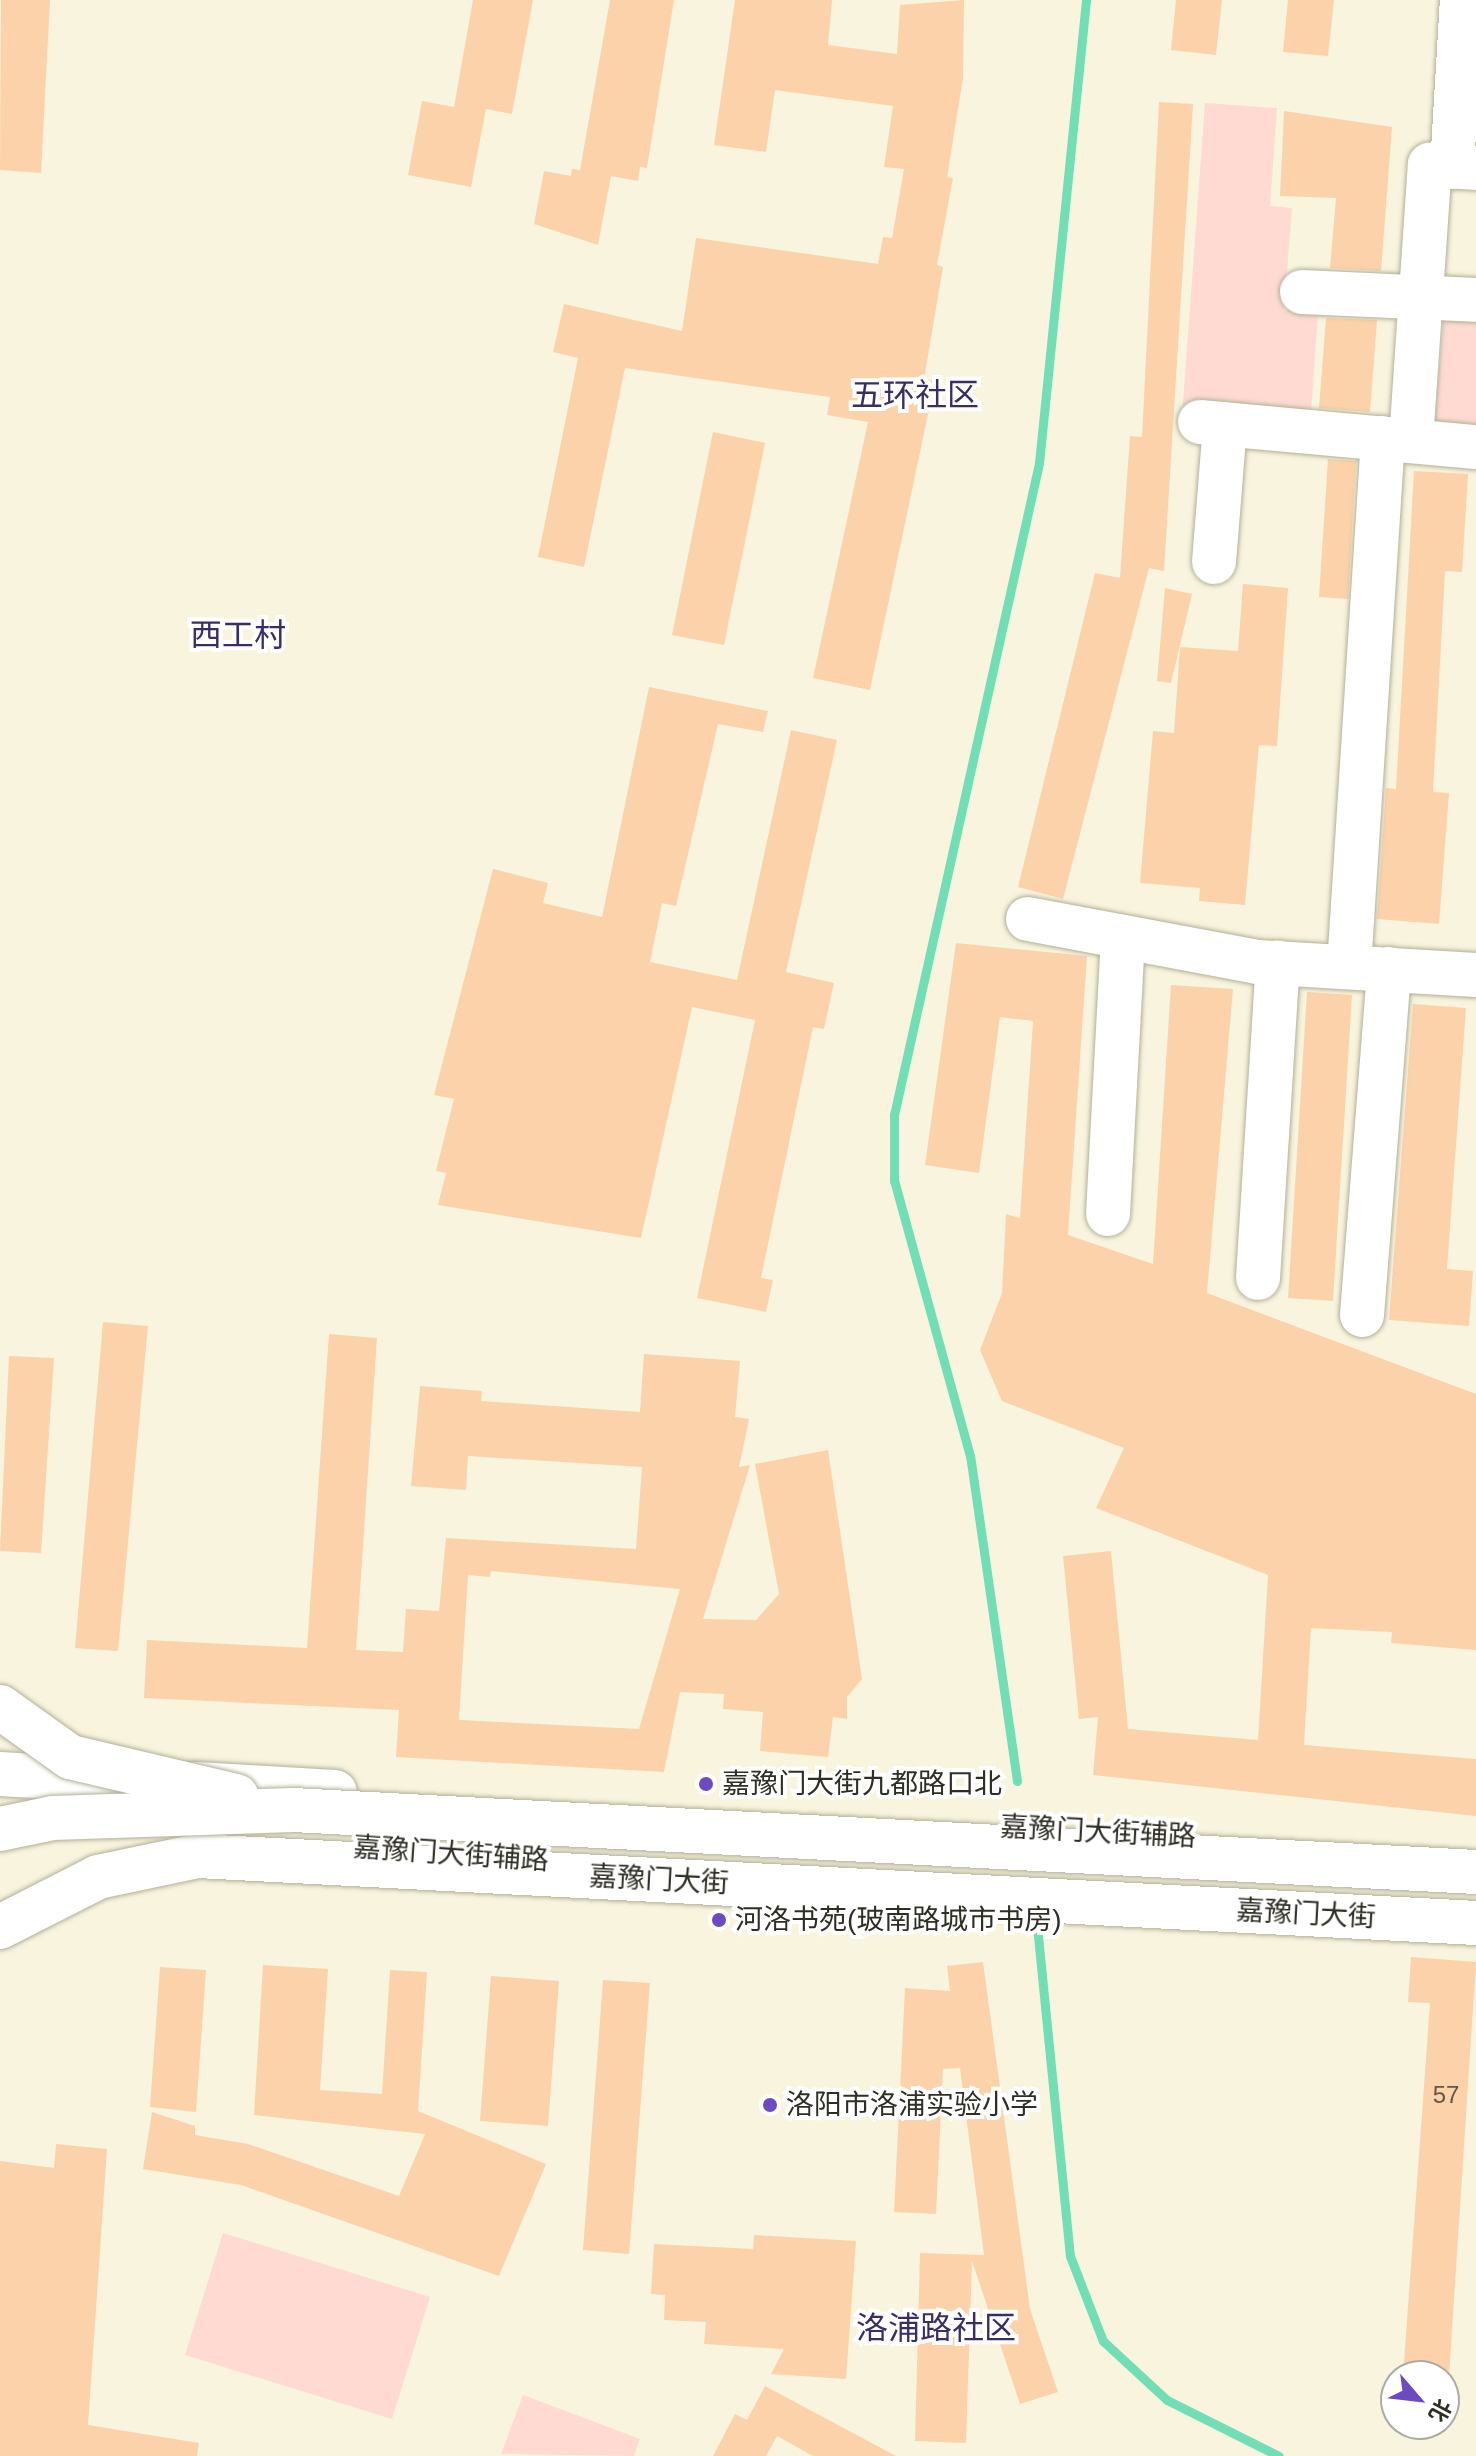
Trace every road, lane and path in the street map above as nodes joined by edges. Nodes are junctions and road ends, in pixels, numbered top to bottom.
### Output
1 (1462, 0) edge
2 (1464, 167) edge
3 (1302, 292) dead end
4 (1421, 297) junction
5 (1476, 300) edge
6 (1397, 440) junction
7 (1476, 447) edge
8 (1214, 562) dead end
9 (1028, 919) dead end
10 (1123, 937) junction
11 (1476, 962) edge
12 (1278, 963) junction
13 (1369, 968) junction
14 (1476, 975) edge
15 (1108, 1214) dead end
16 (1258, 1278) dead end
17 (1362, 1315) dead end
18 (0, 1707) edge
19 (0, 1774) edge
20 (293, 1810) junction
21 (0, 1827) edge
22 (1476, 1852) edge
23 (1476, 1872) edge
24 (1476, 1922) edge
25 (0, 1927) edge

1 - 2 main road
2 - 4 main road
3 - 4 main road
4 - 5 main road
4 - 6 main road
6 - 7 main road
6 - 8 main road
6 - 13 main road
9 - 10 main road
10 - 12 main road
10 - 15 main road
11 - 14 main road
12 - 13 main road
12 - 16 main road
13 - 14 main road
13 - 17 main road
18 - 20 main road, bridge
19 - 22 main road, 嘉豫门大街辅路
20 - 21 main road, 嘉豫门大街, bridge
20 - 23 main road, 嘉豫门大街, bridge
21 - 24 main road, 嘉豫门大街辅路
24 - 25 main road, 嘉豫门大街

